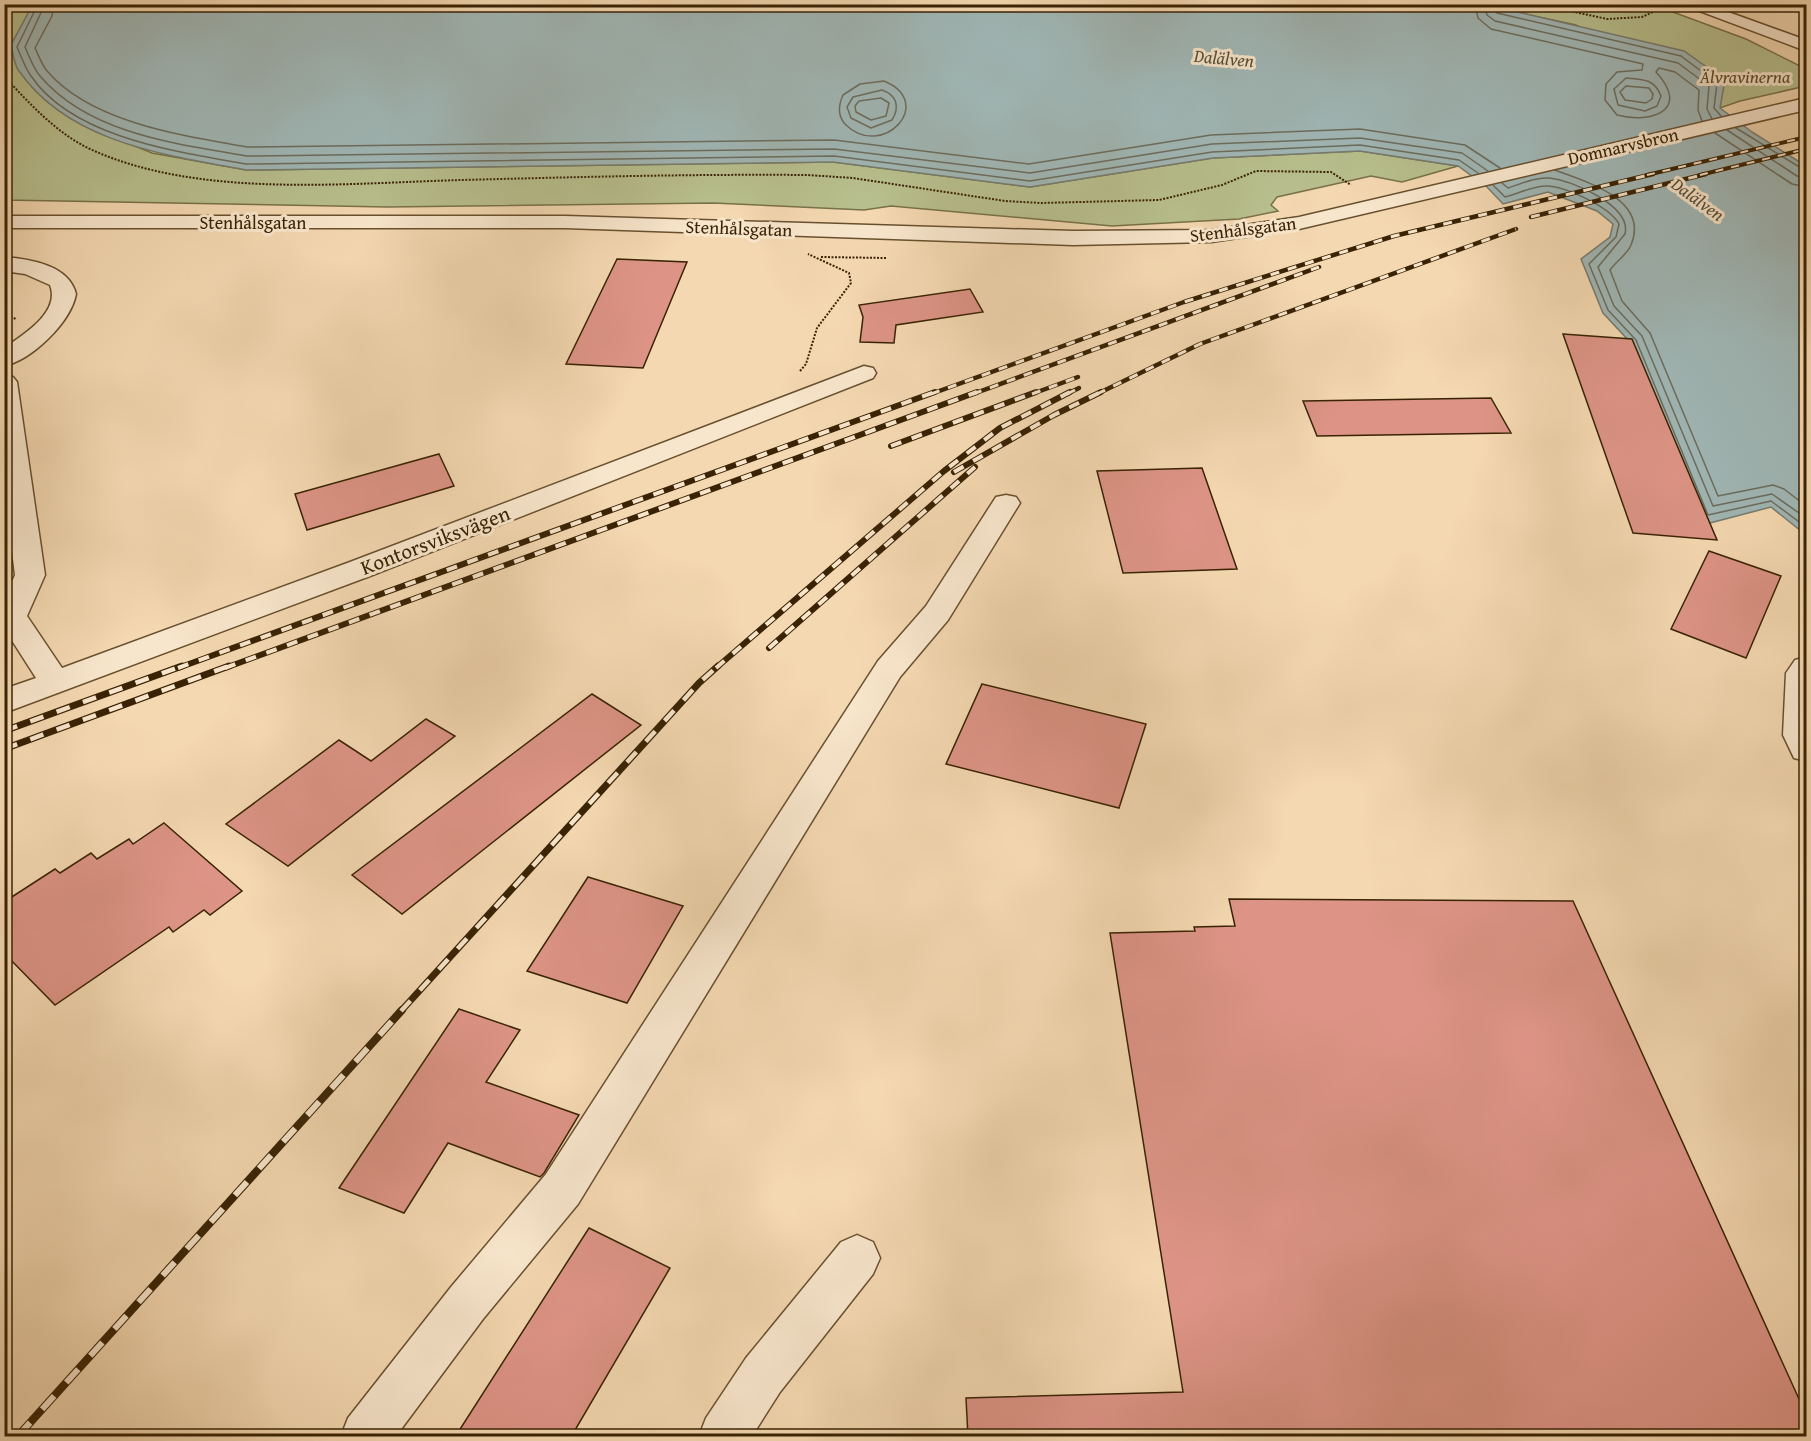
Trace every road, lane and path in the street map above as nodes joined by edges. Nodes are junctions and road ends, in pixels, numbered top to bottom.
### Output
1 (18, 4) edge
2 (1538, 4) edge
3 (1671, 4) edge
4 (1689, 4) edge
5 (4, 17) edge
6 (1806, 46) edge
7 (4, 76) edge
8 (1806, 104) edge
9 (1468, 182) joint
10 (1351, 185) dead end
11 (4, 222) edge
12 (802, 251) dead end
13 (10, 268) edge
14 (4, 359) edge
15 (799, 372) dead end
16 (864, 373) dead end
17 (4, 382) edge
18 (1006, 503) dead end
19 (1806, 668) edge
20 (56, 684) junction
21 (4, 702) edge
22 (1806, 748) edge
23 (857, 1258) dead end
24 (366, 1437) edge
25 (724, 1437) edge

1 - 5 path
2 - 3 path
4 - 6 street
7 - 10 path
8 - 9 street, Domnarvsbron
9 - 11 street, Stenhålsgatan
12 - 15 path
13 - 14 street
16 - 20 street, Kontorsviksvägen
17 - 20 street
18 - 24 street
19 - 22 street
20 - 21 street, Kontorsviksvägen
23 - 25 street

